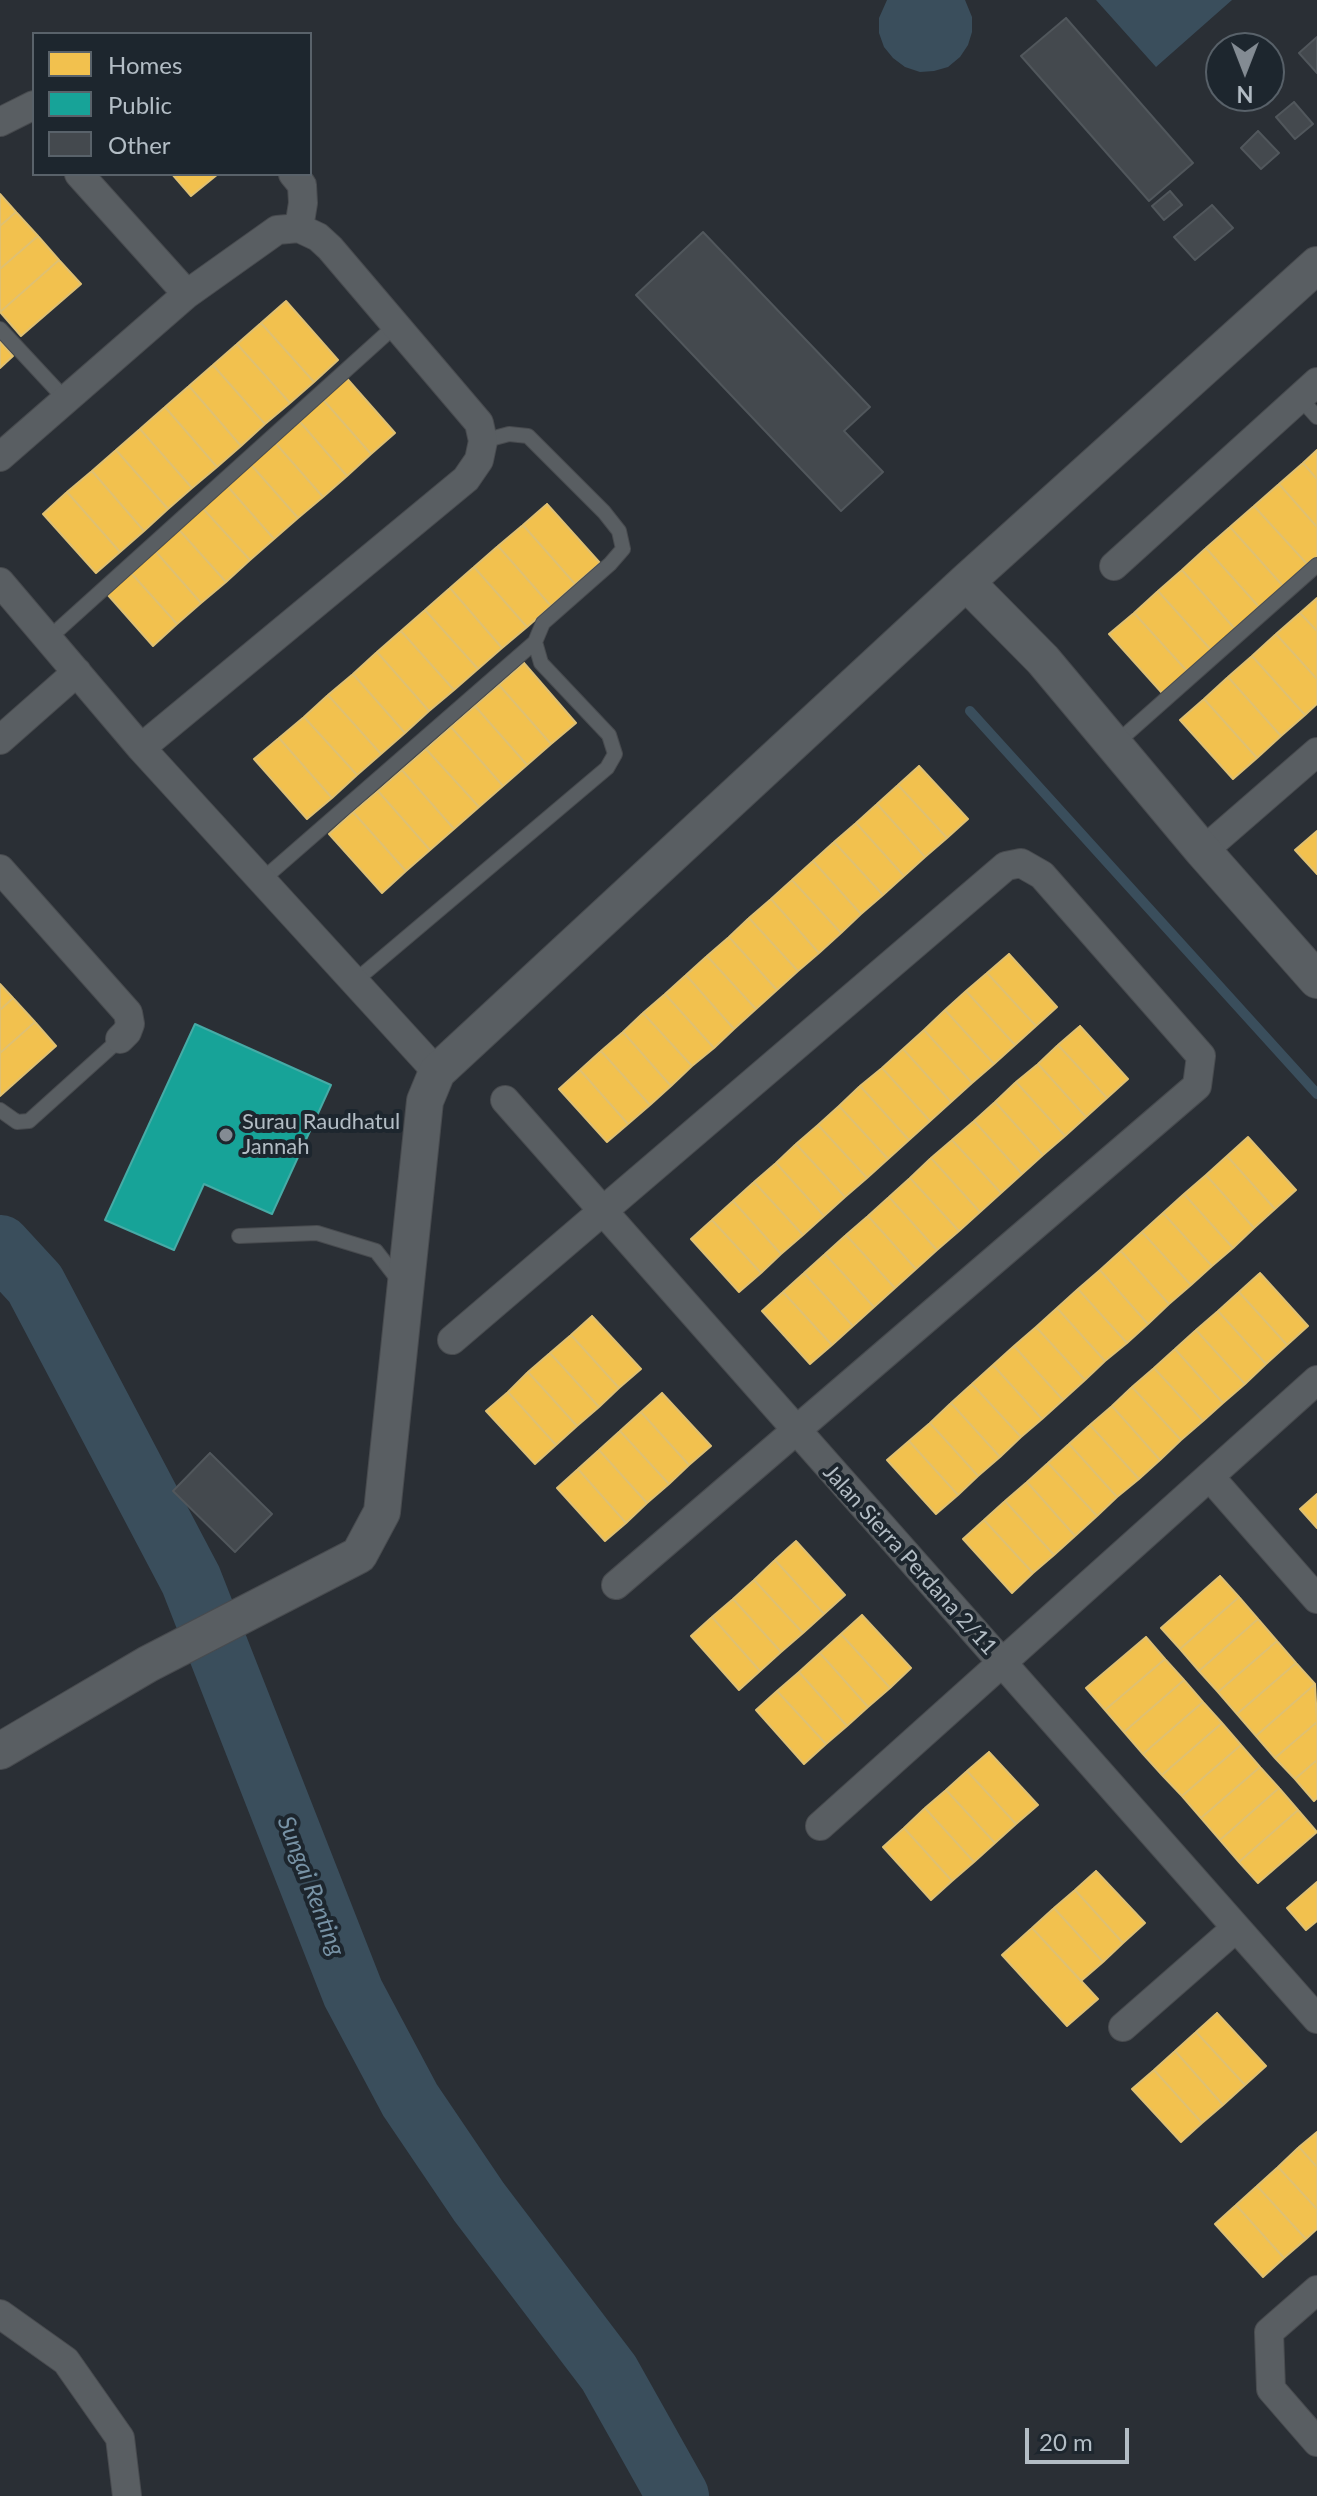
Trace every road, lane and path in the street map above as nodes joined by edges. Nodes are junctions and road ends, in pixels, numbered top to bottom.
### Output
1 (81, 176) edge
2 (295, 176) edge
3 (299, 228) junction
4 (1317, 265) edge
5 (187, 294) junction
6 (396, 325) junction
7 (0, 329) edge
8 (1311, 399) edge
9 (66, 400) junction
10 (483, 441) junction
11 (0, 457) edge
12 (1317, 565) edge
13 (1114, 566) dead end
14 (0, 582) edge
15 (966, 582) junction
16 (48, 639) junction
17 (535, 642) junction
18 (77, 672) junction
19 (0, 740) edge
20 (1113, 745) junction
21 (141, 748) junction
22 (1317, 752) edge
23 (1203, 851) junction
24 (0, 869) edge
25 (262, 880) junction
26 (1313, 967) edge
27 (355, 981) junction
28 (120, 1039) joint
29 (437, 1072) junction
30 (505, 1100) dead end
31 (0, 1110) edge
32 (602, 1212) junction
33 (239, 1236) dead end
34 (405, 1289) junction
35 (452, 1340) dead end
36 (1317, 1380) edge
37 (795, 1431) junction
38 (1210, 1477) junction
39 (616, 1585) dead end
40 (1317, 1599) edge
41 (1002, 1664) junction
42 (0, 1751) edge
43 (820, 1826) dead end
44 (1236, 1928) junction
45 (1317, 2019) edge
46 (1123, 2027) dead end
47 (1317, 2290) edge
48 (0, 2314) edge
49 (1317, 2442) edge
50 (127, 2496) edge

1 - 5 street
2 - 3 street
3 - 5 street
3 - 6 street
4 - 15 street
5 - 9 street
6 - 10 street
6 - 16 lane
7 - 9 lane
8 - 13 street
9 - 11 street
10 - 17 lane
10 - 21 street
12 - 20 lane
14 - 16 street
15 - 20 street
15 - 29 street
16 - 18 street
17 - 25 lane
17 - 27 lane
18 - 19 street
18 - 21 street
20 - 23 street
21 - 25 street
22 - 23 street
23 - 26 street
24 - 28 street
25 - 27 street
27 - 29 street
28 - 31 lane
29 - 34 street
30 - 32 street, Jalan Sierra Perdana 2/11
32 - 35 street
32 - 37 street, Jalan Sierra Perdana 2/11
32 - 37 street
33 - 34 lane
34 - 42 street
36 - 38 street
37 - 39 street
37 - 41 street, Jalan Sierra Perdana 2/11
38 - 40 street
38 - 41 street
41 - 43 street
41 - 44 street, Jalan Sierra Perdana 2/11
44 - 45 street, Jalan Sierra Perdana 2/11
44 - 46 street
47 - 49 street
48 - 50 street

